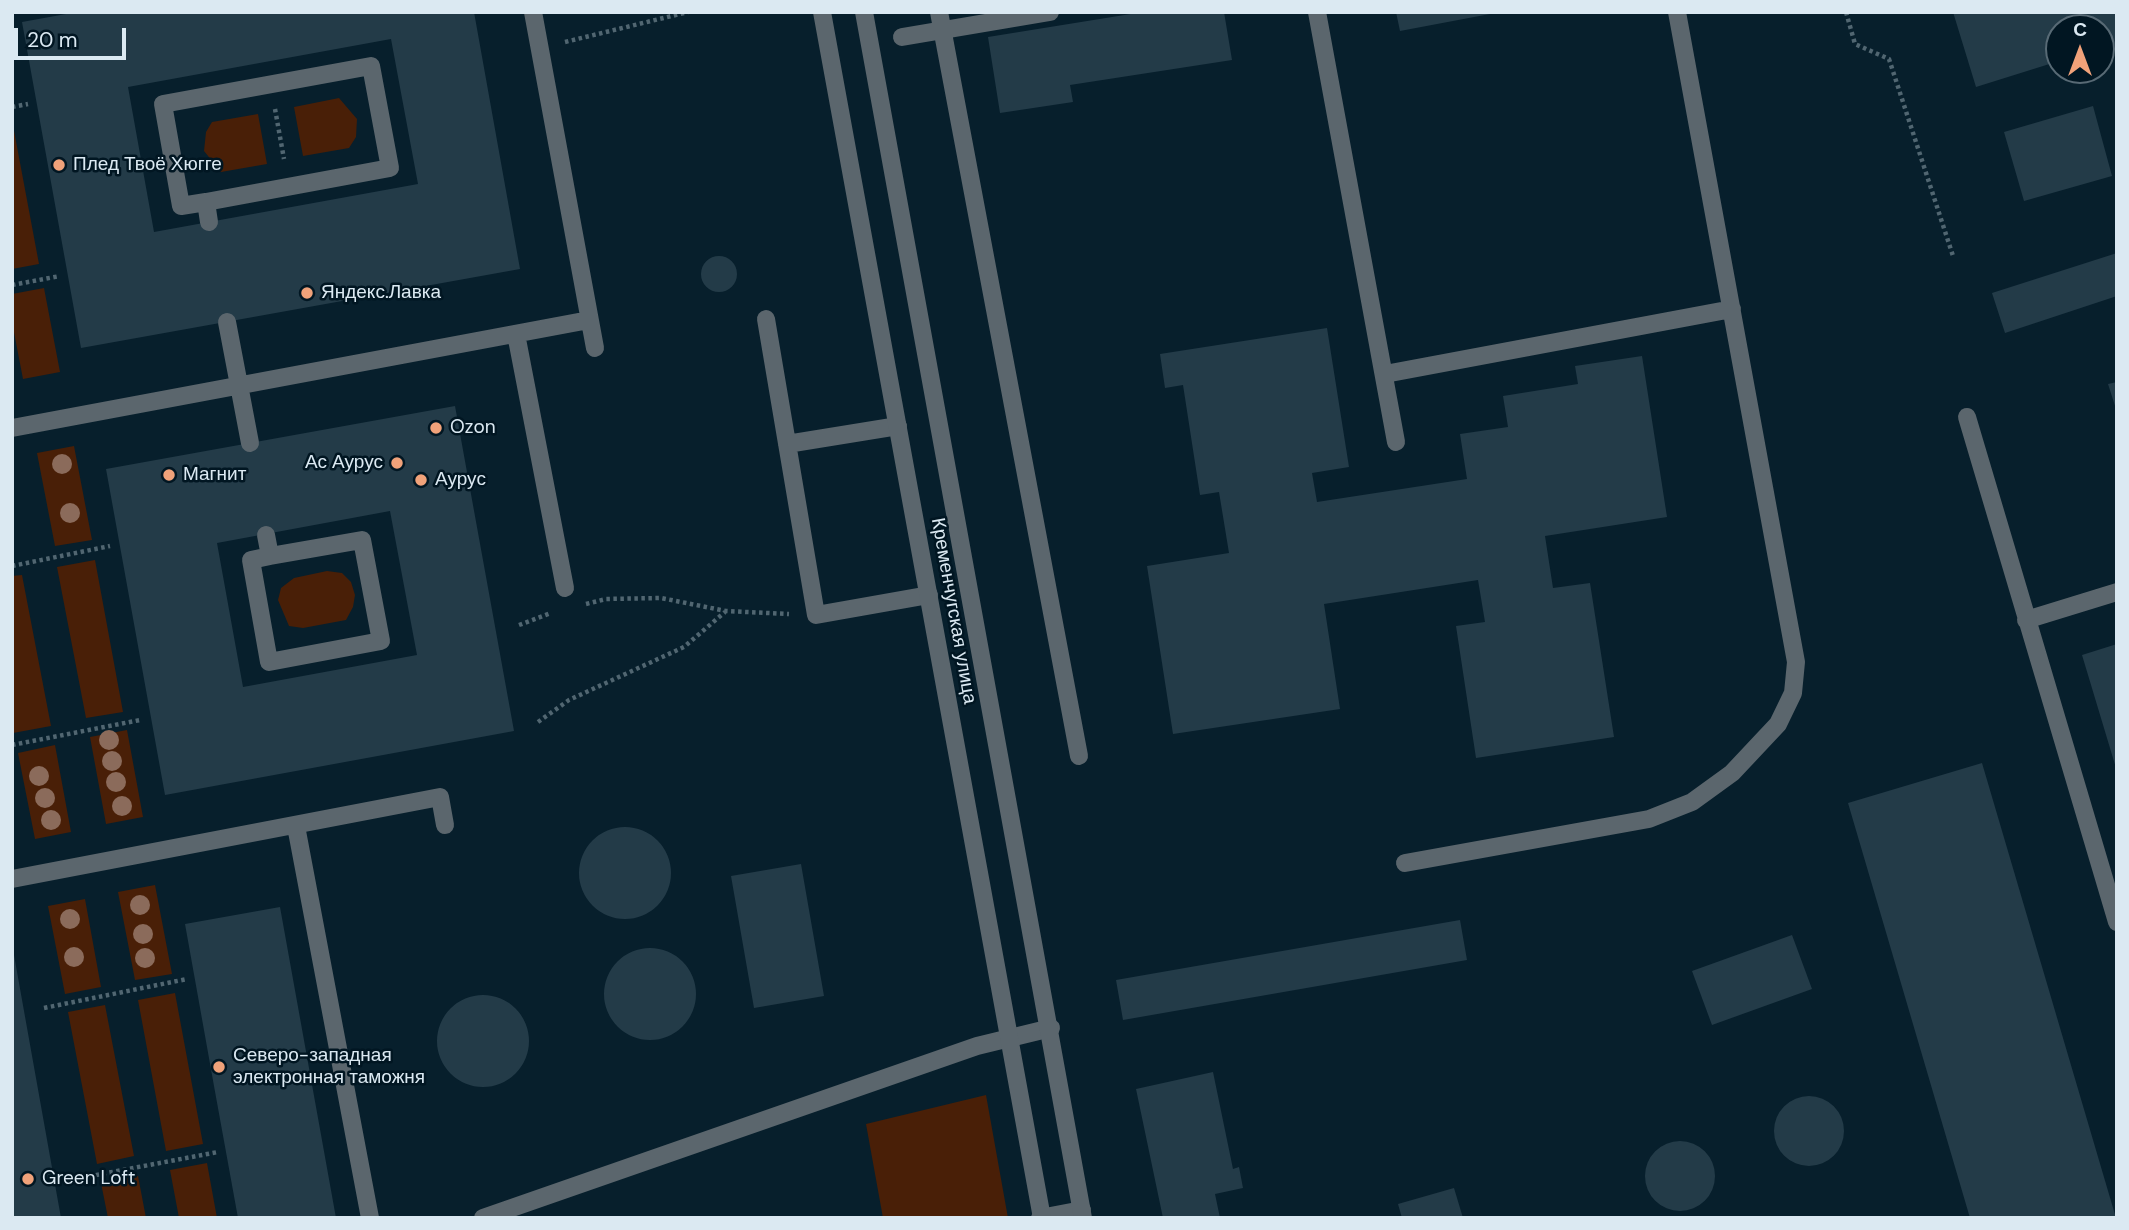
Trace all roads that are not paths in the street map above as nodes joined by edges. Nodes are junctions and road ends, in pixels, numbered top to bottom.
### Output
1 (533, 12) edge
2 (822, 12) edge
3 (864, 12) edge
4 (939, 12) edge
5 (1050, 12) edge
6 (1317, 12) edge
7 (1677, 12) edge
8 (944, 30) junction
9 (902, 37) dead end
10 (206, 202) junction
11 (209, 222) dead end
12 (1732, 309) junction
13 (766, 319) dead end
14 (589, 320) junction
15 (227, 322) dead end
16 (516, 334) junction
17 (595, 348) dead end
18 (1385, 374) junction
19 (239, 386) junction
20 (1967, 417) dead end
21 (898, 426) junction
22 (12, 428) edge
23 (1396, 442) dead end
24 (250, 443) dead end
25 (787, 444) junction
26 (266, 535) dead end
27 (270, 556) junction
28 (565, 588) dead end
29 (2117, 592) edge
30 (929, 595) junction
31 (2026, 620) junction
32 (1079, 756) dead end
33 (445, 825) dead end
34 (296, 826) junction
35 (1405, 863) dead end
36 (12, 879) edge
37 (2117, 922) edge
38 (1051, 1028) junction
39 (1010, 1035) junction
40 (1083, 1214) edge
41 (370, 1218) edge
42 (483, 1218) edge
43 (1041, 1218) edge

1 - 14 street
2 - 21 street, Кременчугская улица
3 - 38 street, Кременчугская улица
4 - 8 street
5 - 8 street
6 - 18 street
7 - 12 street
8 - 9 street
8 - 32 street
10 - 10 street
10 - 11 street
12 - 18 street
12 - 35 street
13 - 25 street
14 - 16 street
14 - 17 street
15 - 19 street
16 - 19 street
16 - 28 street
18 - 23 street
19 - 22 street
19 - 24 street
20 - 31 street
21 - 25 street
21 - 30 street, Кременчугская улица
25 - 30 street
26 - 27 street
27 - 27 street
29 - 31 street
30 - 39 street, Кременчугская улица
31 - 37 street
33 - 34 street
34 - 36 street
34 - 41 street
38 - 39 street
38 - 40 street, Кременчугская улица
39 - 42 street
39 - 43 street, Кременчугская улица
40 - 43 street

